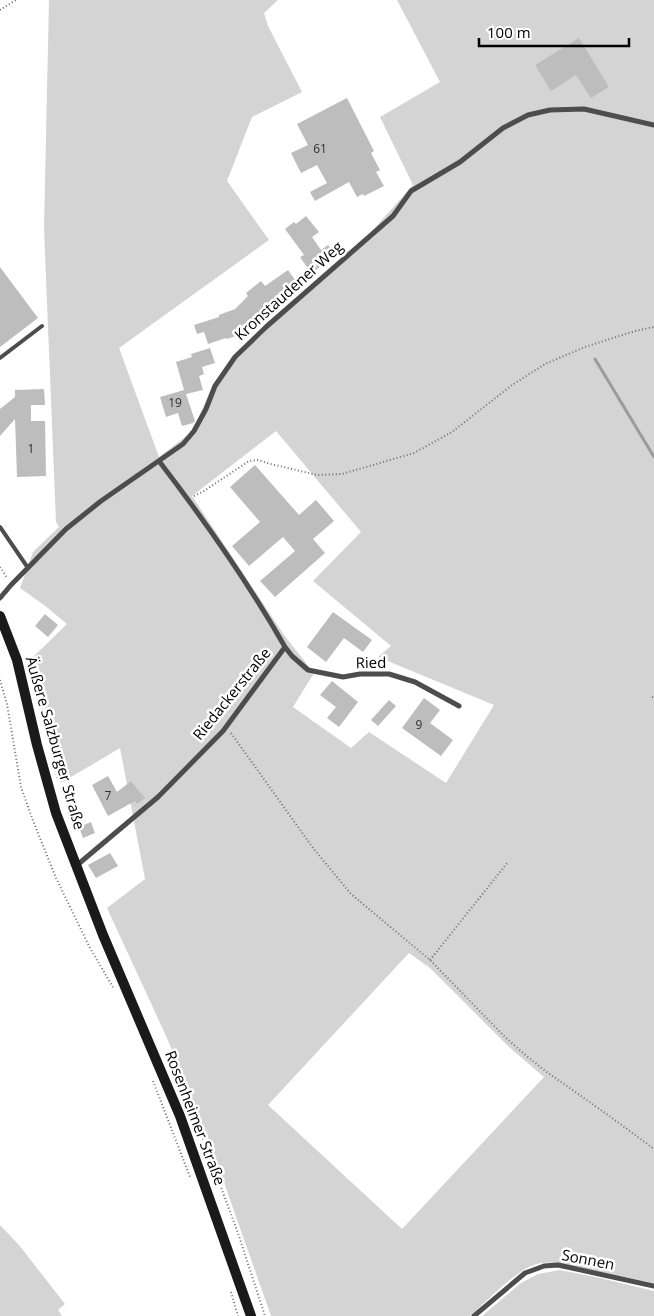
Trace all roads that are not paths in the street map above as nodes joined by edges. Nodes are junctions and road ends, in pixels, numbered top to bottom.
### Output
1 (654, 125) edge
2 (42, 326) dead end
3 (0, 358) edge
4 (159, 461) junction
5 (0, 527) edge
6 (28, 568) junction
7 (0, 598) edge
8 (0, 616) edge
9 (285, 647) junction
10 (459, 706) dead end
11 (76, 866) junction
12 (102, 935) joint
13 (654, 1286) edge
14 (251, 1316) edge
15 (474, 1316) edge

1 - 4 street, Kronstaudener Weg
2 - 3 lane
4 - 6 street, Kronstaudener Weg
4 - 9 street, Riedackerstraße
5 - 6 lane
6 - 7 street, Kronstaudener Weg
8 - 11 main road, Äußere Salzburger Straße
9 - 10 street, Ried
9 - 11 street, Riedackerstraße
11 - 12 main road, Äußere Salzburger Straße
12 - 14 main road, Rosenheimer Straße
13 - 15 street, Sonnen

